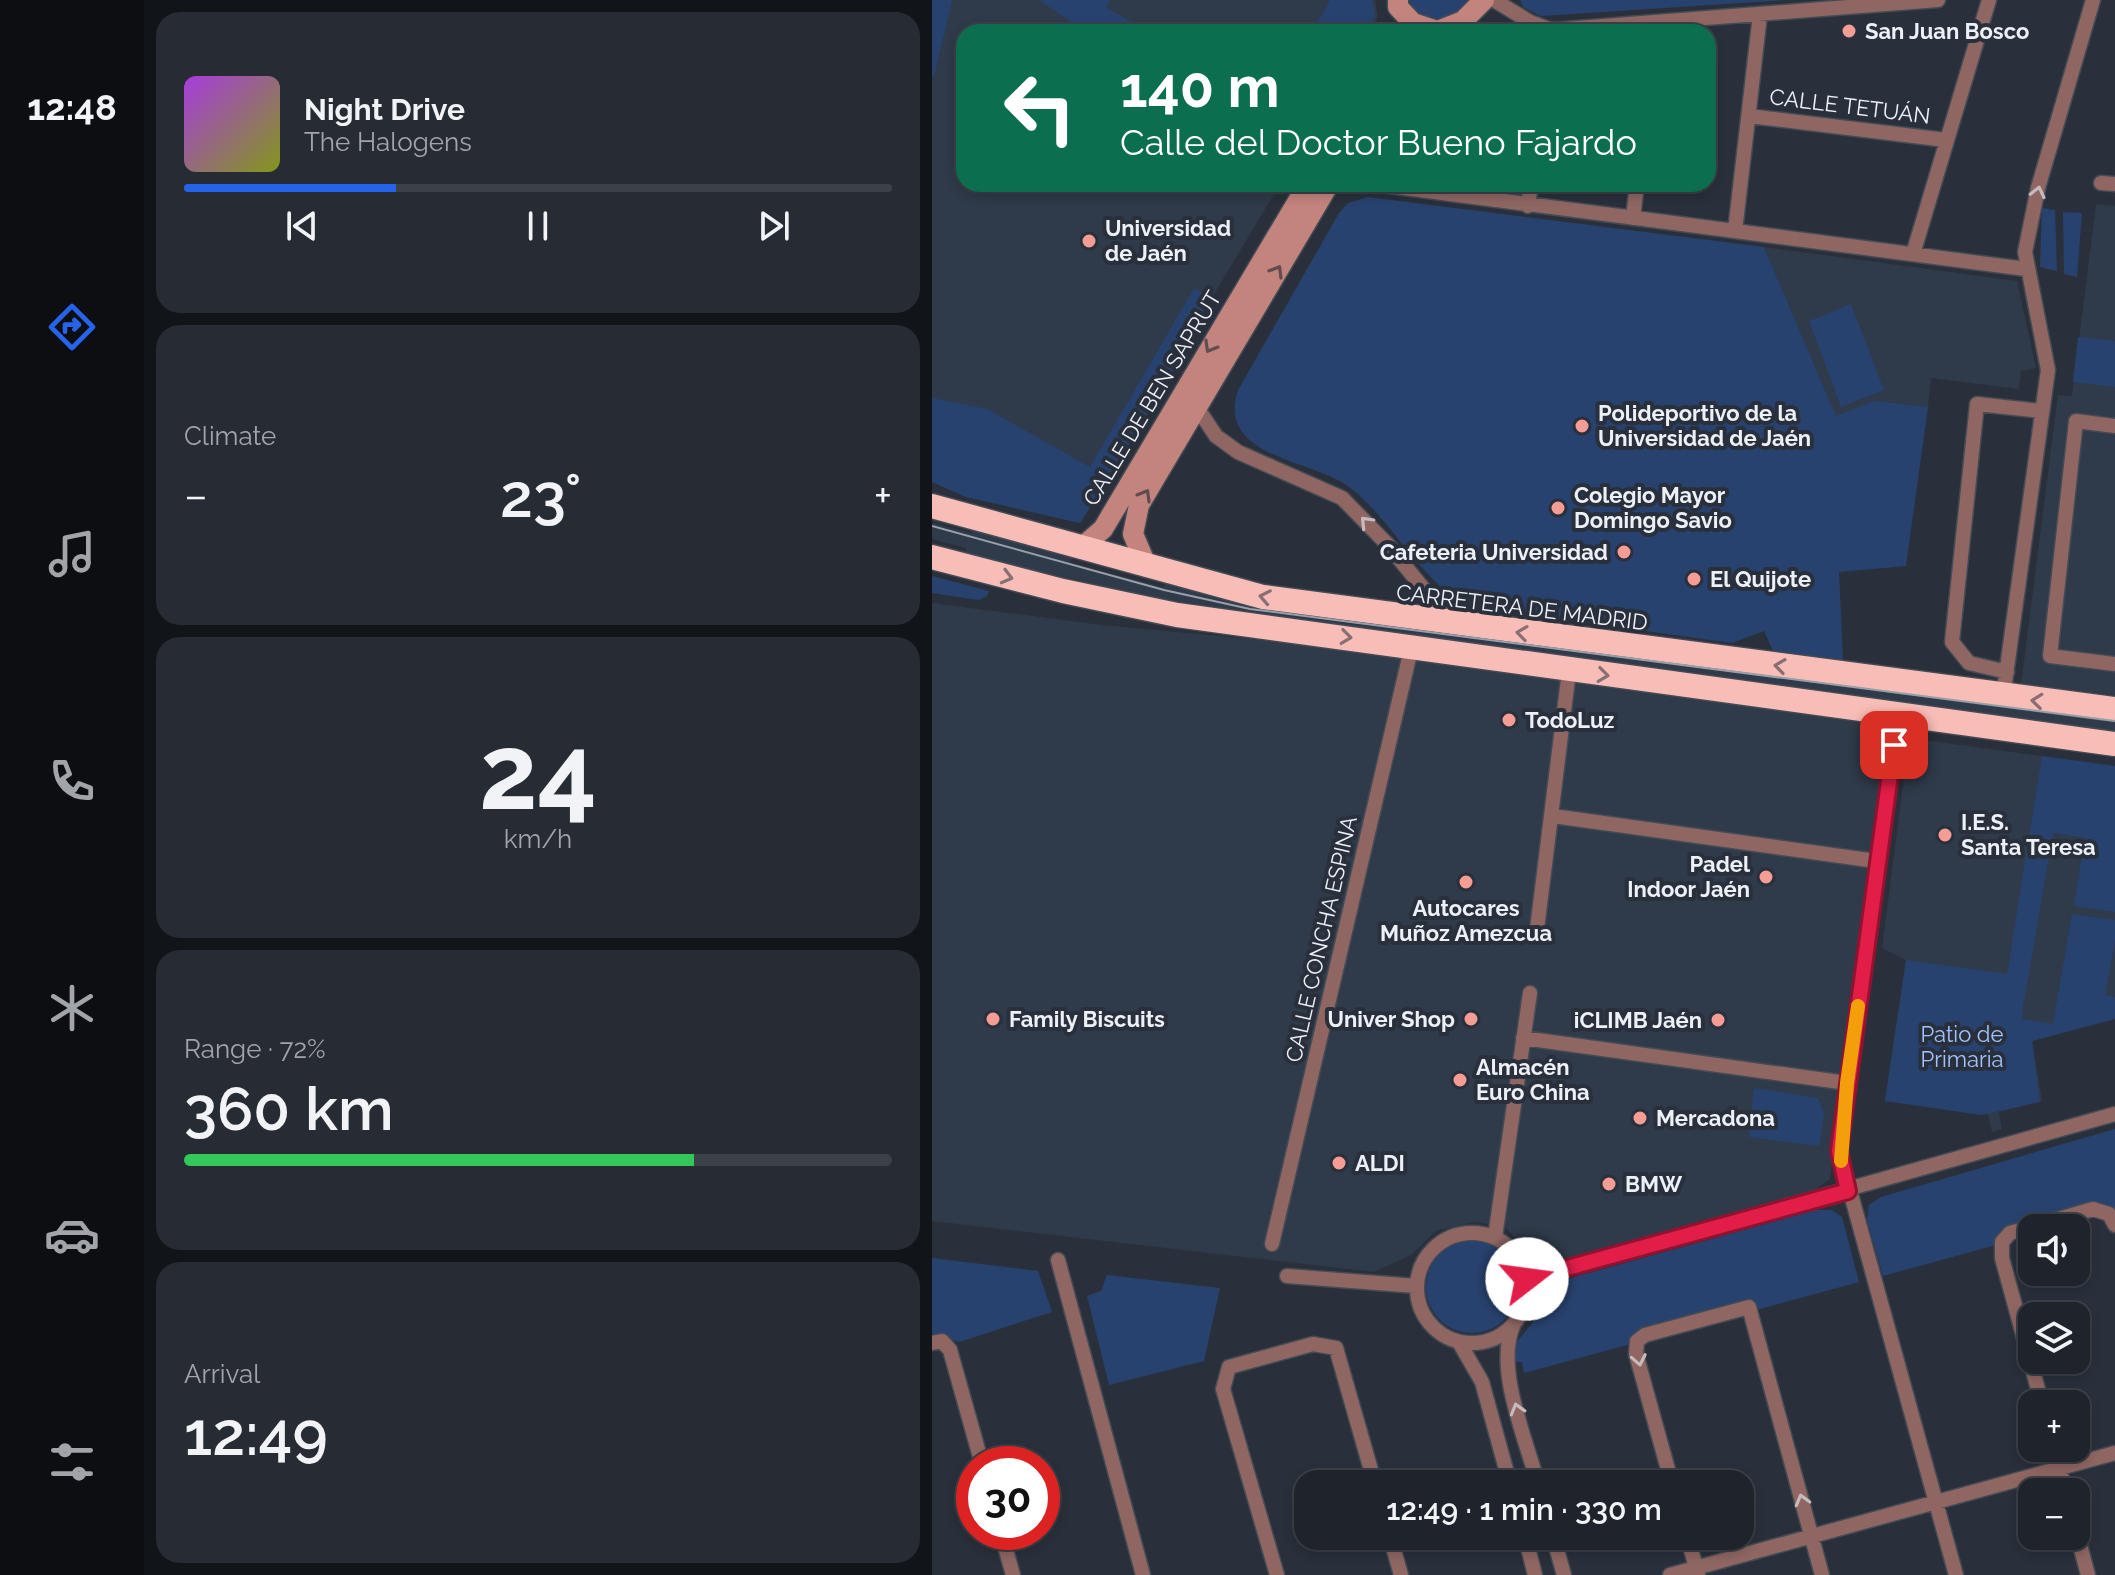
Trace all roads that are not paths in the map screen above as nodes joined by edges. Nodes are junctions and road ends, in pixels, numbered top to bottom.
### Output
1 (1484, 0) edge
2 (1494, 0) edge
3 (1938, 0) edge
4 (1989, 0) edge
5 (2093, 0) edge
6 (1398, 3) edge
7 (1877, 3) edge
8 (1760, 15) junction
9 (1397, 24) edge
10 (1416, 24) edge
11 (1456, 24) edge
12 (1535, 24) edge
13 (1681, 24) edge
14 (1749, 116) junction
15 (1946, 140) junction
16 (1303, 192) edge
17 (1324, 192) edge
18 (1430, 192) edge
19 (1530, 192) edge
20 (1636, 192) edge
21 (1528, 206) junction
22 (1633, 218) junction
23 (1735, 231) junction
24 (1913, 254) junction
25 (2026, 269) junction
26 (1196, 406) junction
27 (2041, 411) junction
28 (2115, 426) edge
29 (932, 506) edge
30 (1081, 548) junction
31 (932, 557) edge
32 (1147, 567) junction
33 (1453, 624) junction
34 (1412, 645) junction
35 (2115, 664) edge
36 (1569, 671) junction
37 (2007, 672) junction
38 (2003, 697) junction
39 (2115, 709) edge
40 (1897, 713) junction
41 (2115, 744) edge
42 (1553, 816) junction
43 (1876, 861) junction
44 (1537, 929) dead end
45 (1530, 993) dead end
46 (1523, 1038) junction
47 (1847, 1083) junction
48 (2115, 1114) edge
49 (1848, 1191) junction
50 (2112, 1219) edge
51 (1495, 1237) junction
52 (1272, 1244) dead end
53 (1058, 1260) dead end
54 (1287, 1276) dead end
55 (1527, 1279) junction
56 (1416, 1286) junction
57 (1513, 1325) junction
58 (1459, 1342) junction
59 (932, 1343) edge
60 (2038, 1390) edge
61 (977, 1446) edge
62 (2115, 1453) edge
63 (2058, 1462) edge
64 (2059, 1468) junction
65 (1371, 1470) edge
66 (1506, 1470) edge
67 (1534, 1470) edge
68 (1668, 1470) edge
69 (2062, 1478) edge
70 (1936, 1502) junction
71 (1812, 1536) junction
72 (1006, 1550) edge
73 (1394, 1550) edge
74 (1529, 1550) edge
75 (1557, 1550) edge
76 (1691, 1550) edge
77 (2081, 1550) edge
78 (1697, 1571) edge
79 (1013, 1575) edge
80 (1143, 1575) edge
81 (1277, 1575) edge
82 (1401, 1575) edge
83 (1535, 1575) edge
84 (1564, 1575) edge
85 (1670, 1575) edge
86 (1822, 1575) edge
87 (1956, 1575) edge
88 (2088, 1575) edge

1 - 11 street
2 - 12 street
3 - 7 street
4 - 15 street
25 -> 5 street
6 - 9 street
6 - 10 street
7 - 8 street
8 - 13 street
8 - 14 street
14 - 15 street, CALLE TETUÁN
14 - 23 street
15 - 24 street
16 -> 30 street, CALLE DE BEN SAPRUT
26 -> 17 street, CALLE DE BEN SAPRUT
18 - 21 street
19 - 21 street
20 - 22 street
21 - 22 street
22 - 23 street
23 - 24 street
24 - 25 street
25 - 27 street
32 -> 26 street, CALLE DE BEN SAPRUT
33 -> 26 street, CALLE DE BEN SAPRUT
27 - 37 street
27 - 37 street
28 - 35 street
29 - 30 highway, CARRETERA DE MADRID
30 - 32 highway, CARRETERA DE MADRID
31 -> 34 highway
33 -> 32 highway, CARRETERA DE MADRID
38 -> 33 highway, CARRETERA DE MADRID
34 - 36 highway
34 - 52 street, CALLE CONCHA ESPINA
36 -> 40 highway
36 - 42 street
37 - 38 street
39 -> 38 highway, CARRETERA DE MADRID
40 - 41 highway
40 - 43 street
42 - 43 street
42 - 44 street
43 - 47 street
45 - 46 street
46 - 47 street
46 - 51 street
47 - 49 street
48 - 49 street
49 - 55 street
49 - 70 street
50 - 60 street
51 - 55 street
51 - 56 street
53 - 80 street
54 - 56 street
55 - 57 street
56 - 58 street
57 - 58 street
67 -> 57 street
58 - 66 street
59 - 61 street
62 - 64 street
63 - 64 street
64 - 69 street
64 - 70 street
65 - 81 street
71 -> 68 street
70 - 71 street
70 - 87 street
71 - 78 street
71 - 86 street
72 - 79 street
73 - 82 street
74 - 83 street
75 - 84 street
76 - 78 street
77 - 88 street
78 - 85 street

